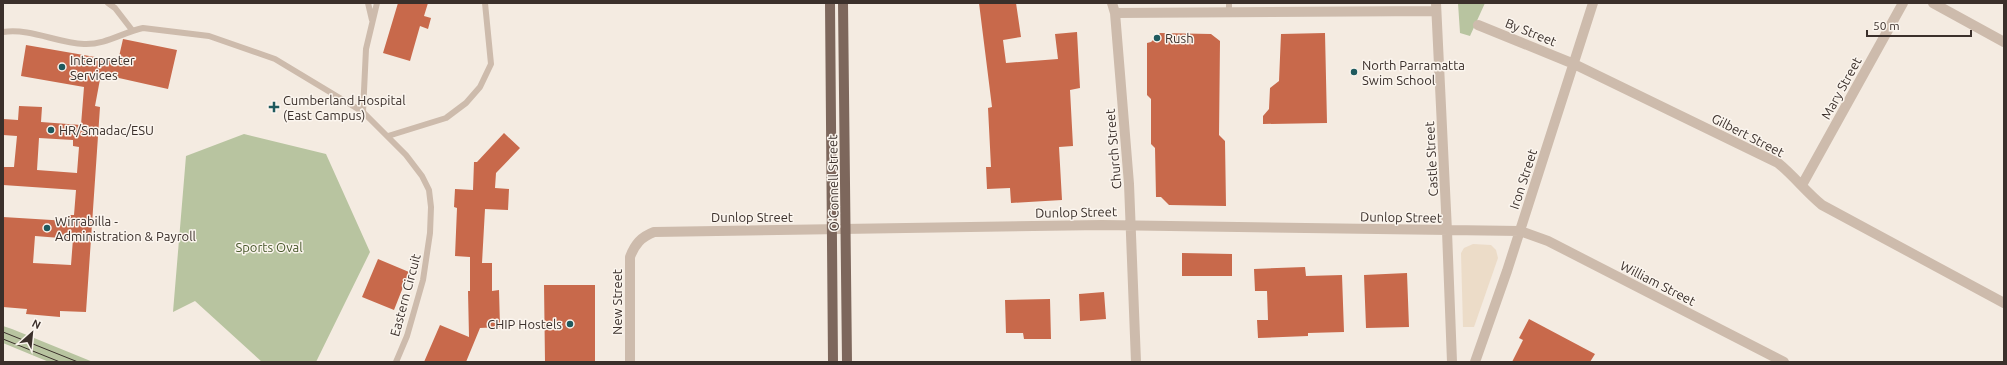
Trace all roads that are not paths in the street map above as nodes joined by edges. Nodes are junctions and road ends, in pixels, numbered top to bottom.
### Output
1 (108, 3) edge
2 (368, 3) edge
3 (377, 3) edge
4 (485, 3) edge
5 (830, 3) edge
6 (843, 3) edge
7 (1594, 3) edge
8 (1903, 3) edge
9 (1933, 3) edge
10 (1114, 6) edge
11 (1436, 7) edge
12 (1229, 8) edge
13 (372, 20) junction
14 (1478, 25) dead end
15 (132, 30) junction
16 (3, 32) edge
17 (2004, 42) edge
18 (1574, 64) junction
19 (363, 112) junction
20 (388, 136) junction
21 (1802, 185) junction
22 (1131, 225) junction
23 (831, 229) junction
24 (847, 229) junction
25 (1447, 231) junction
26 (1520, 231) junction
27 (637, 243) joint
28 (2004, 303) edge
29 (396, 362) edge
30 (630, 362) edge
31 (833, 362) edge
32 (847, 362) edge
33 (1136, 362) edge
34 (1452, 362) edge
35 (1475, 362) edge
36 (1784, 362) edge

1 - 15 lane
2 - 13 lane
3 - 13 lane
4 - 20 lane
5 - 23 main road, O'Connell Street
6 - 24 main road, O'Connell Street
7 - 18 street, Iron Street
8 - 21 street, Mary Street
9 - 17 street
10 - 12 street
10 - 22 street, Church Street
11 - 12 street
11 - 25 street, Castle Street
13 - 19 lane
14 - 18 street, By Street
15 - 16 lane, Eastern Circuit
15 - 19 lane, Eastern Circuit
18 - 21 street, Gilbert Street
18 - 26 street, Iron Street
19 - 20 lane, Eastern Circuit
20 - 29 lane, Eastern Circuit
21 - 28 street, Gilbert Street
22 - 24 street, Dunlop Street
22 - 25 street, Dunlop Street
22 - 33 street, Church Street
23 - 24 street, Dunlop Street
23 - 27 street, Dunlop Street
23 - 31 main road, O'Connell Street
24 - 32 main road, O'Connell Street
25 - 26 street, Dunlop Street
25 - 34 street, Castle Street
26 - 35 street, Iron Street
26 - 36 street, William Street
27 - 30 street, New Street

